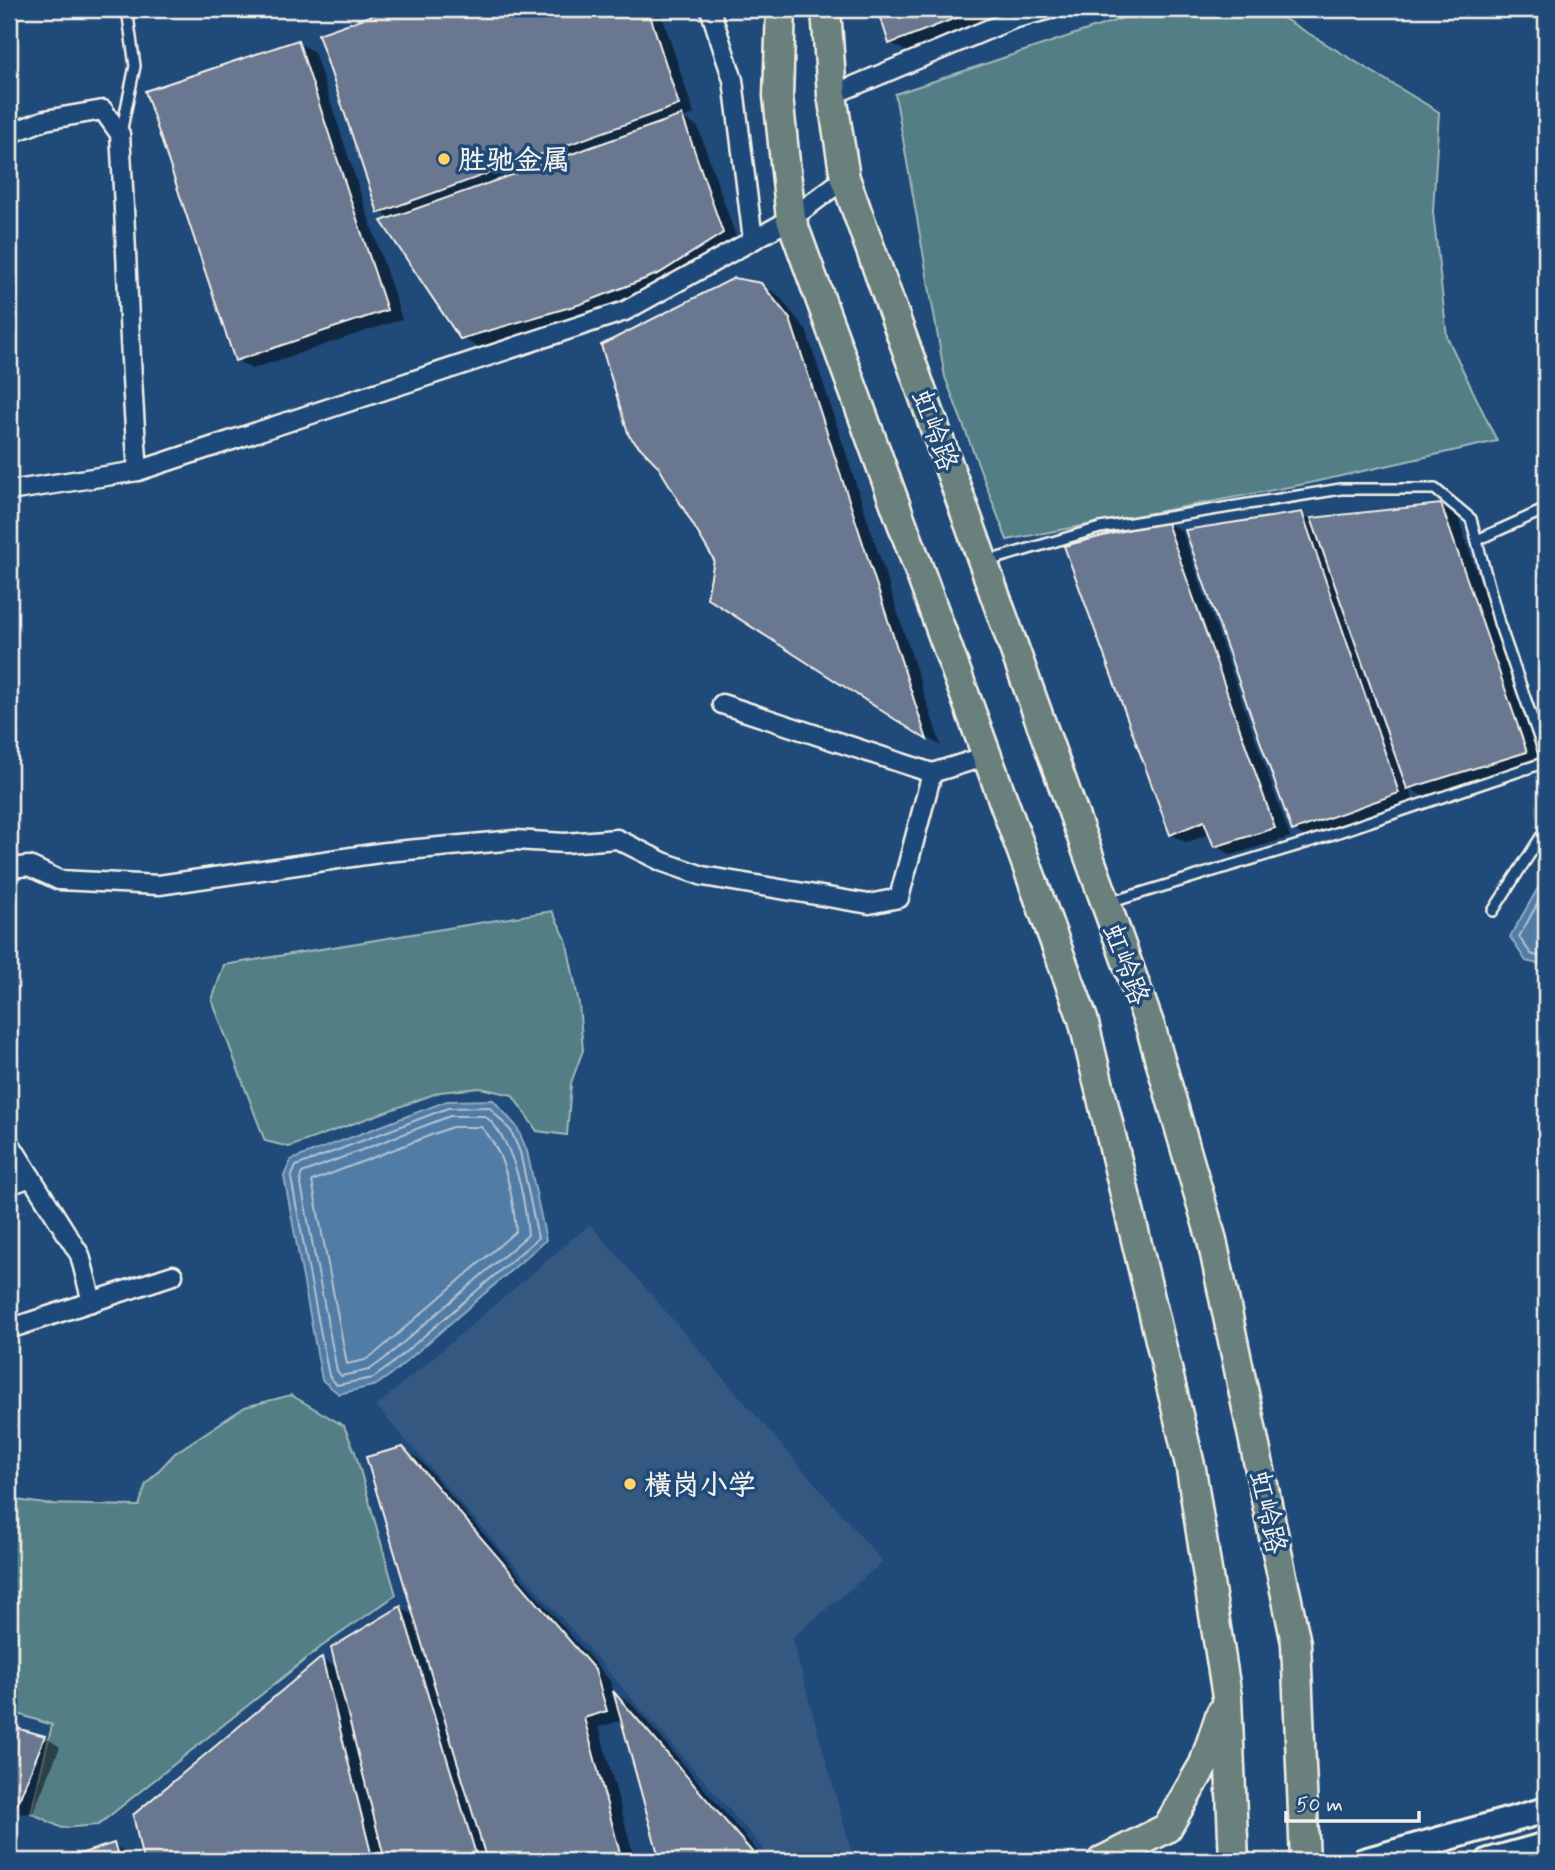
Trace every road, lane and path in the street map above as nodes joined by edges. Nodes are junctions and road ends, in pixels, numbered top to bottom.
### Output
1 (127, 9) edge
2 (710, 9) edge
3 (781, 9) edge
4 (826, 9) edge
5 (1051, 9) edge
6 (832, 95) junction
7 (9, 134) edge
8 (120, 134) junction
9 (845, 178) junction
10 (791, 219) junction
11 (753, 240) junction
12 (138, 471) junction
13 (9, 491) edge
14 (1546, 509) edge
15 (1477, 540) junction
16 (983, 562) junction
17 (722, 704) dead end
18 (987, 756) junction
19 (1546, 760) edge
20 (932, 773) junction
21 (1546, 829) edge
22 (9, 868) edge
23 (1106, 904) junction
24 (1493, 911) dead end
25 (9, 1142) edge
26 (31, 1177) junction
27 (9, 1185) edge
28 (173, 1275) dead end
29 (92, 1302) junction
30 (9, 1329) edge
31 (1227, 1697) junction
32 (1546, 1810) edge
33 (1546, 1845) edge
34 (1102, 1861) edge
35 (1234, 1861) edge
36 (1305, 1861) edge
37 (1364, 1861) edge
38 (1489, 1861) edge

1 - 8 lane
2 - 11 street
3 - 10 main road
4 - 6 main road, 虹岭路
5 - 6 street
6 - 9 main road, 虹岭路
7 - 8 street
8 - 12 street
9 - 10 street
9 - 16 main road, 虹岭路
10 - 11 street
10 - 18 main road
11 - 12 street
12 - 13 street
14 - 15 lane
15 - 16 lane
15 - 19 lane
16 - 23 main road, 虹岭路
17 - 20 street
18 - 20 street
18 - 31 main road
19 - 23 lane
20 - 22 street
21 - 24 lane
23 - 36 main road, 虹岭路
25 - 26 street
26 - 27 street
26 - 29 street
28 - 29 street
29 - 30 street
31 - 34 main road
31 - 35 main road
32 - 37 street
33 - 38 street

